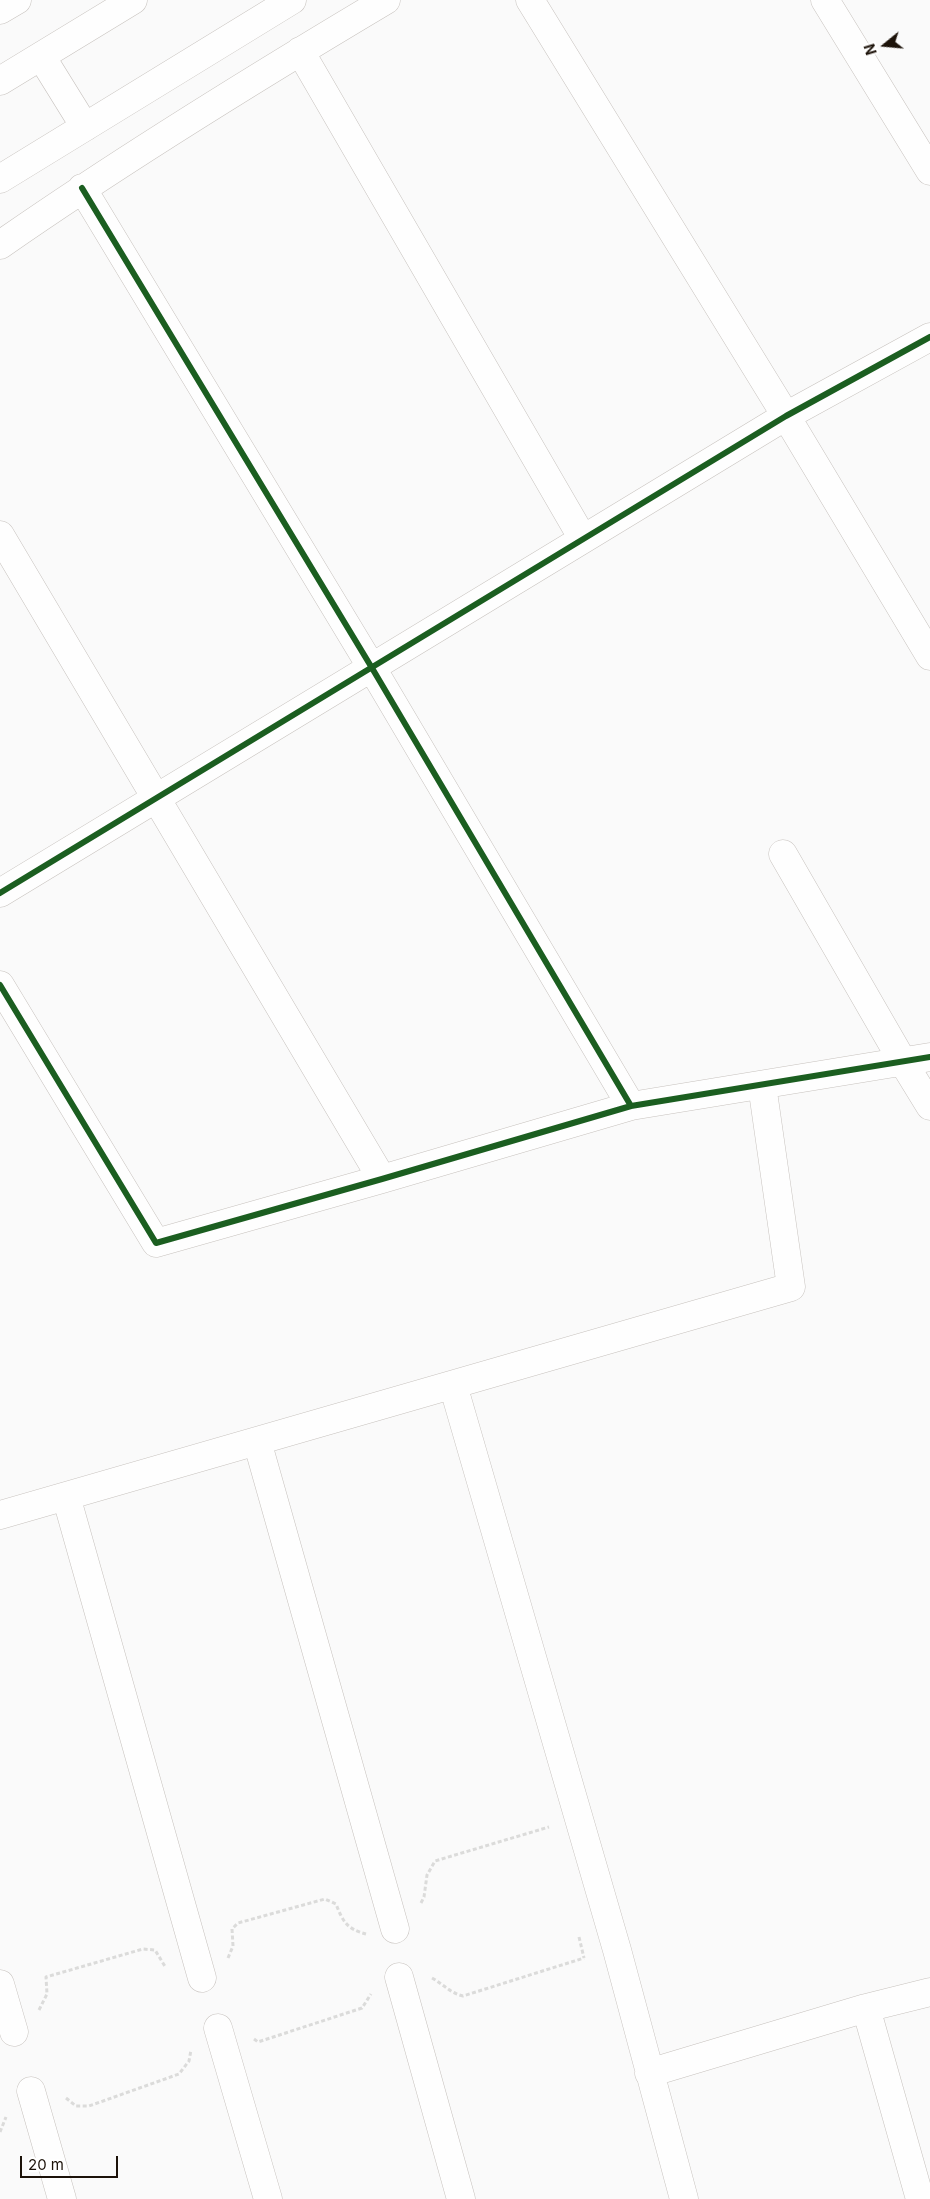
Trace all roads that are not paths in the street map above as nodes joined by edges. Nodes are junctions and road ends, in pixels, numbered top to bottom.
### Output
1 (133, 0) edge
2 (292, 0) edge
3 (386, 0) edge
4 (530, 0) edge
5 (826, 0) edge
6 (300, 51) junction
7 (41, 56) junction
8 (0, 81) edge
9 (86, 127) junction
10 (930, 171) edge
11 (0, 179) edge
12 (82, 188) junction
13 (0, 245) edge
14 (930, 338) edge
15 (786, 416) junction
16 (0, 535) edge
17 (583, 539) junction
18 (930, 656) edge
19 (372, 668) junction
20 (156, 798) junction
21 (783, 854) dead end
22 (0, 892) edge
23 (0, 985) edge
24 (930, 1057) edge
25 (903, 1062) junction
26 (762, 1085) junction
27 (631, 1106) junction
28 (930, 1106) edge
29 (382, 1179) junction
30 (453, 1385) junction
31 (257, 1441) junction
32 (66, 1496) junction
33 (0, 1515) edge
34 (395, 1929) road end
35 (202, 1978) road end
36 (399, 1978) road end
37 (0, 1984) edge
38 (930, 1992) edge
39 (866, 2008) junction
40 (218, 2028) road end
41 (14, 2032) road end
42 (649, 2073) junction
43 (31, 2091) road end
44 (62, 2199) edge
45 (268, 2199) edge
46 (460, 2199) edge
47 (684, 2199) edge
48 (920, 2199) edge

1 - 7 street
2 - 9 street
3 - 6 street
4 - 15 street
5 - 10 street
6 - 12 street
6 - 17 street
7 - 8 street
7 - 9 street
9 - 11 street
12 - 13 street
12 - 19 street
14 - 15 street
15 - 17 street
15 - 18 street
16 - 20 street
17 - 19 street
19 - 20 street
19 - 27 street
20 - 22 street
20 - 29 street
21 - 25 street
23 - 29 street
24 - 25 street
25 - 26 street
25 - 28 street
26 - 27 street
26 - 30 street
27 - 29 street
30 - 31 street
30 - 42 street
31 - 32 street
31 - 34 street
32 - 33 street
32 - 35 street
36 - 46 street
37 - 41 street
38 - 39 street
39 - 42 street
39 - 48 street
40 - 45 street
42 - 47 street
43 - 44 street

